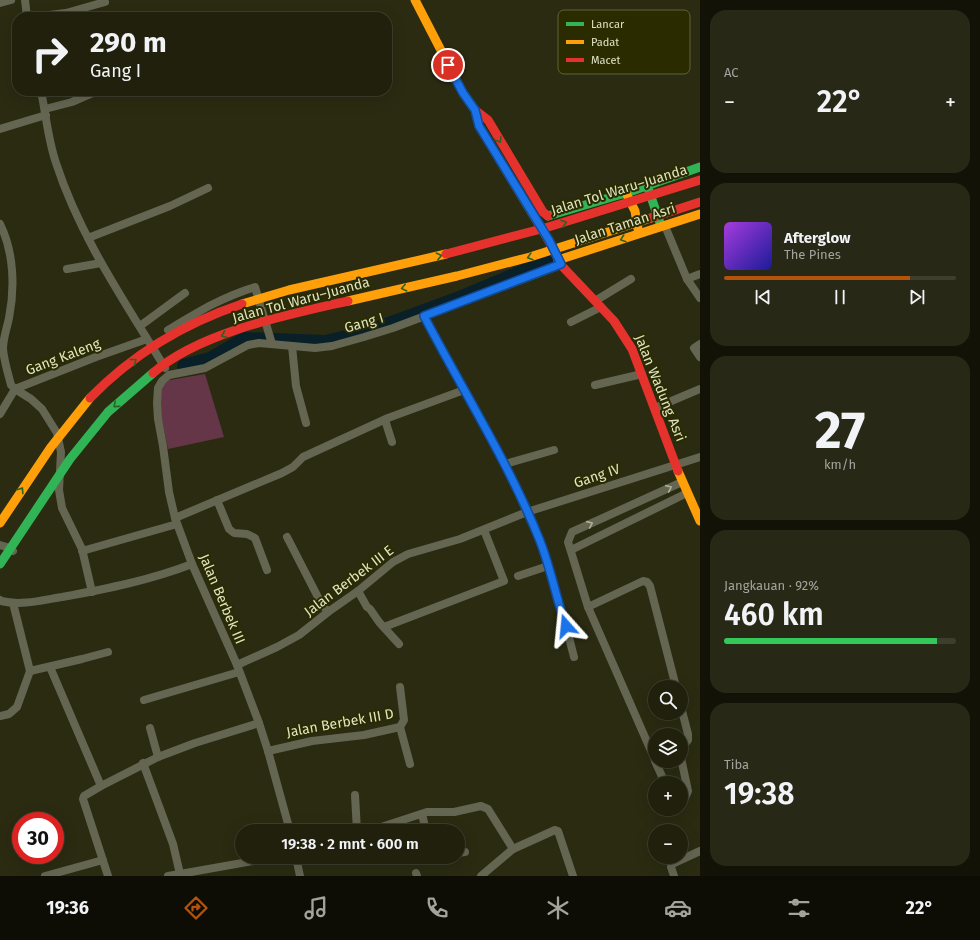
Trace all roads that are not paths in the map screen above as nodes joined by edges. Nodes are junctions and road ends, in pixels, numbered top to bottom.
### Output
1 (11, 0) edge
2 (25, 0) edge
3 (415, 0) edge
4 (105, 2) dead end
5 (0, 3) edge
6 (26, 12) edge
7 (70, 12) edge
8 (42, 96) edge
9 (86, 96) edge
10 (475, 110) junction
11 (45, 112) junction
12 (0, 129) edge
13 (700, 167) edge
14 (700, 180) edge
15 (648, 185) junction
16 (208, 188) dead end
17 (626, 192) junction
18 (700, 202) edge
19 (700, 214) edge
20 (548, 216) junction
21 (0, 224) edge
22 (663, 227) junction
23 (638, 234) junction
24 (88, 238) junction
25 (549, 240) junction
26 (560, 262) junction
27 (101, 263) junction
28 (67, 269) dead end
29 (700, 274) edge
30 (632, 279) dead end
31 (687, 279) junction
32 (185, 293) dead end
33 (700, 298) edge
34 (598, 304) junction
35 (424, 316) junction
36 (571, 322) dead end
37 (140, 326) junction
38 (148, 340) junction
39 (272, 342) junction
40 (292, 346) junction
41 (697, 346) edge
42 (700, 357) edge
43 (642, 374) junction
44 (169, 375) junction
45 (595, 385) dead end
46 (15, 389) junction
47 (700, 389) edge
48 (464, 390) junction
49 (655, 408) junction
50 (0, 414) edge
51 (385, 420) junction
52 (306, 423) dead end
53 (392, 442) dead end
54 (554, 450) dead end
55 (700, 457) edge
56 (505, 464) junction
57 (675, 464) junction
58 (682, 482) junction
59 (687, 493) junction
60 (217, 500) junction
61 (698, 511) edge
62 (527, 512) junction
63 (176, 521) junction
64 (700, 522) edge
65 (0, 523) edge
66 (484, 530) junction
67 (287, 537) dead end
68 (0, 545) edge
69 (571, 550) junction
70 (82, 551) junction
71 (0, 564) edge
72 (192, 564) junction
73 (548, 566) junction
74 (267, 570) dead end
75 (0, 571) edge
76 (518, 576) dead end
77 (358, 591) junction
78 (92, 592) junction
79 (0, 600) edge
80 (13, 603) junction
81 (588, 607) junction
82 (328, 612) junction
83 (384, 627) junction
84 (399, 644) dead end
85 (108, 652) dead end
86 (574, 657) dead end
87 (50, 667) junction
88 (238, 668) junction
89 (30, 671) junction
90 (674, 680) edge
91 (400, 687) dead end
92 (144, 700) dead end
93 (0, 716) edge
94 (259, 723) junction
95 (400, 727) junction
96 (150, 728) dead end
97 (648, 743) edge
98 (268, 751) junction
99 (158, 757) junction
100 (143, 763) junction
101 (410, 764) dead end
102 (101, 786) junction
103 (355, 795) dead end
104 (422, 814) junction
105 (288, 824) edge
106 (357, 824) edge
107 (391, 824) edge
108 (424, 824) edge
109 (513, 849) junction
110 (700, 851) edge
111 (103, 860) junction
112 (238, 864) edge
113 (296, 864) edge
114 (183, 874) edge
115 (45, 876) edge
116 (108, 876) edge
117 (168, 876) edge
118 (297, 876) edge
119 (481, 876) edge
120 (573, 876) edge
121 (674, 876) edge

1 - 5 street
2 - 6 street
3 - 10 main road
4 - 7 street
8 - 11 street
9 - 11 street
10 -> 20 main road
10 - 25 main road
11 - 12 street
11 - 24 street
13 - 15 main road
65 -> 14 main road, Jalan Tol Waru–Juanda, bridge
15 - 17 main road
15 - 22 main road
16 - 24 street
17 - 20 main road
17 - 23 main road
18 -> 71 main road, Jalan Tol Waru–Juanda, bridge
19 - 22 main road, Jalan Taman Asri
20 - 25 main road
21 - 46 street
22 - 23 main road, Jalan Taman Asri
22 - 31 street
23 -> 26 main road, Jalan Taman Asri
24 - 27 street
25 - 26 main road, Jalan Wadung Asri
26 - 34 main road, Jalan Wadung Asri
26 - 35 street, Gang I
27 - 28 street
27 - 37 street
29 - 31 street
30 - 34 street
31 - 33 street
32 - 37 street
34 - 36 street
34 - 43 main road, Jalan Wadung Asri
35 - 40 street, Gang I
35 - 48 street
37 - 38 street
38 - 39 street, Gang Kaleng
38 - 44 street
38 - 46 street, Gang Kaleng
39 - 40 street, Gang I
39 - 44 street, Gang I
40 - 52 street
41 - 42 street
43 - 45 street
43 - 49 main road, Jalan Wadung Asri
44 - 63 street, Jalan Berbek III
46 - 50 street, Gang Kaleng
46 - 70 street
47 - 49 street
48 - 51 street
48 - 56 street
49 - 57 main road, Jalan Wadung Asri
51 - 53 street
51 - 60 street
54 - 56 street
55 - 57 street, Gang IV
56 - 62 street
57 - 58 main road, Jalan Wadung Asri
57 - 62 street, Gang IV
58 - 59 main road, Jalan Wadung Asri
69 -> 58 street
59 - 61 main road, Jalan Wadung Asri
59 - 69 street
60 - 63 street
60 - 74 street
61 - 64 main road, Jalan Wadung Asri
62 - 66 street, Jalan Berbek III E
62 - 73 street
63 - 70 street
63 - 72 street, Jalan Berbek III
66 - 77 street, Jalan Berbek III E
66 - 83 street
67 - 82 street
68 - 75 street
69 - 81 street
70 - 78 street
72 - 78 street
72 - 88 street, Jalan Berbek III
73 - 76 street
73 - 86 street
77 - 82 street, Jalan Berbek III E
77 - 83 street
78 - 80 street
79 - 80 street
80 - 89 street
81 - 90 street
81 - 97 street
82 - 88 street, Jalan Berbek III E
83 - 84 street
85 - 87 street
87 - 89 street
87 - 102 street
88 - 92 street, Jalan Berbek III E
88 - 94 street, Jalan Berbek III
89 - 93 street
91 - 95 street, Jalan Berbek III D
94 - 98 street, Jalan Berbek III
94 - 99 street
95 - 98 street, Jalan Berbek III D
95 - 101 street
96 - 99 street
98 - 105 street, Jalan Berbek III
99 - 100 street
100 - 102 street
100 - 114 street
102 - 111 street
103 - 106 street
104 - 107 street
104 - 108 street
104 - 109 street
109 - 119 street
109 - 120 street
110 - 121 street
111 - 115 street
111 - 116 street
112 - 114 street
113 - 118 street
114 - 117 street

